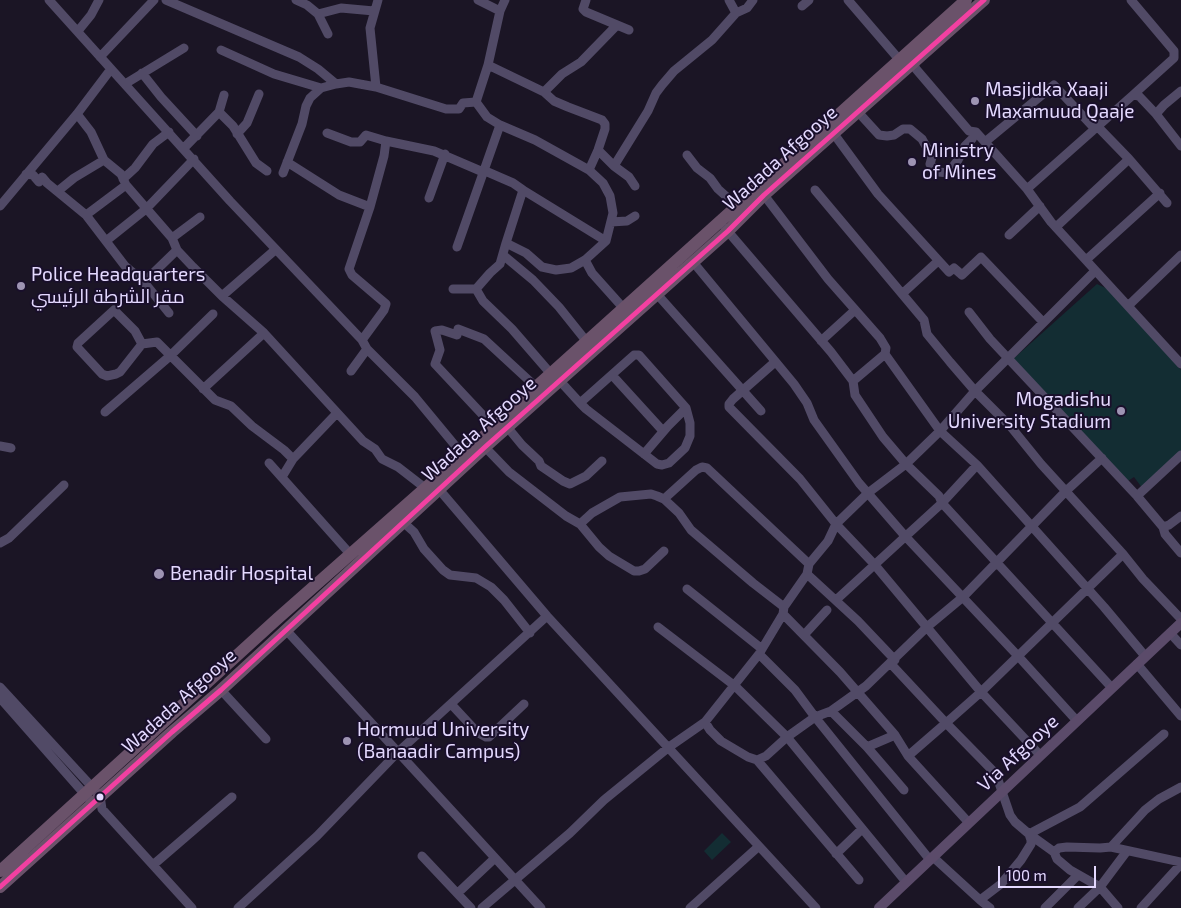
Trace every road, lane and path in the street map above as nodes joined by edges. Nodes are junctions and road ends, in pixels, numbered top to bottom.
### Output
1 (99, 0) edge
2 (154, 0) edge
3 (166, 0) edge
4 (296, 0) edge
5 (378, 0) edge
6 (478, 0) edge
7 (505, 0) edge
8 (586, 0) edge
9 (729, 0) edge
10 (753, 0) edge
11 (848, 0) edge
12 (966, 0) edge
13 (984, 0) edge
14 (1131, 0) edge
15 (52, 1) edge
16 (374, 11) junction
17 (500, 11) junction
18 (736, 13) junction
19 (318, 14) junction
20 (617, 25) junction
21 (628, 30) dead end
22 (78, 31) junction
23 (328, 34) dead end
24 (184, 48) dead end
25 (221, 50) dead end
26 (100, 56) junction
27 (906, 62) junction
28 (488, 65) junction
29 (111, 69) junction
30 (142, 73) junction
31 (126, 84) junction
32 (336, 84) junction
33 (376, 87) junction
34 (320, 88) junction
35 (1181, 91) edge
36 (544, 92) junction
37 (224, 94) dead end
38 (259, 94) dead end
39 (1133, 95) junction
40 (476, 102) junction
41 (219, 112) junction
42 (858, 112) junction
43 (77, 114) junction
44 (1156, 114) junction
45 (500, 125) junction
46 (1096, 128) junction
47 (169, 132) junction
48 (976, 132) junction
49 (327, 133) dead end
50 (237, 134) junction
51 (834, 134) junction
52 (198, 136) junction
53 (386, 141) junction
54 (985, 142) junction
55 (1181, 146) edge
56 (184, 148) junction
57 (598, 150) junction
58 (445, 154) junction
59 (686, 155) dead end
60 (1129, 159) junction
61 (104, 160) junction
62 (194, 160) junction
63 (287, 162) junction
64 (614, 166) junction
65 (589, 170) junction
66 (268, 171) dead end
67 (483, 171) junction
68 (283, 173) dead end
69 (26, 174) junction
70 (124, 182) junction
71 (635, 186) dead end
72 (1027, 189) junction
73 (523, 190) junction
74 (815, 190) dead end
75 (58, 191) junction
76 (760, 193) junction
77 (1160, 194) junction
78 (429, 198) dead end
79 (1168, 203) dead end
80 (0, 206) edge
81 (1040, 206) junction
82 (370, 207) junction
83 (738, 207) junction
84 (146, 208) junction
85 (86, 215) junction
86 (636, 216) dead end
87 (200, 217) dead end
88 (611, 222) junction
89 (723, 227) junction
90 (1056, 227) junction
91 (1009, 235) dead end
92 (172, 238) junction
93 (106, 241) junction
94 (606, 242) junction
95 (506, 243) junction
96 (457, 247) dead end
97 (177, 250) junction
98 (275, 250) junction
99 (503, 255) junction
100 (1181, 255) edge
101 (585, 260) junction
102 (1086, 260) junction
103 (692, 262) junction
104 (937, 262) junction
105 (1095, 270) junction
106 (144, 282) junction
107 (453, 289) dead end
108 (476, 289) junction
109 (656, 293) junction
110 (902, 294) junction
111 (222, 296) junction
112 (1128, 305) junction
113 (855, 310) junction
114 (628, 312) junction
115 (969, 312) dead end
116 (169, 313) dead end
117 (213, 314) dead end
118 (1043, 322) junction
119 (264, 333) junction
120 (362, 340) junction
121 (821, 341) junction
122 (587, 342) junction
123 (142, 344) junction
124 (367, 350) junction
125 (885, 354) junction
126 (170, 356) junction
127 (1007, 358) junction
128 (775, 362) junction
129 (1181, 364) edge
130 (350, 370) dead end
131 (612, 375) junction
132 (556, 377) junction
133 (853, 381) junction
134 (536, 387) junction
135 (203, 389) junction
136 (975, 391) junction
137 (742, 392) junction
138 (580, 403) junction
139 (686, 408) junction
140 (761, 411) dead end
141 (104, 412) dead end
142 (337, 413) junction
143 (494, 427) junction
144 (508, 428) junction
145 (663, 431) junction
146 (940, 431) junction
147 (482, 444) junction
148 (0, 446) edge
149 (11, 448) dead end
150 (644, 454) junction
151 (463, 455) junction
152 (1181, 455) edge
153 (1102, 458) junction
154 (293, 459) junction
155 (602, 461) dead end
156 (269, 463) dead end
157 (906, 464) junction
158 (977, 465) junction
159 (282, 477) junction
160 (64, 484) dead end
161 (433, 489) junction
162 (1066, 491) junction
163 (868, 493) junction
164 (1137, 496) junction
165 (664, 499) junction
166 (942, 503) junction
167 (1181, 516) edge
168 (404, 523) junction
169 (580, 524) junction
170 (836, 524) junction
171 (1032, 526) junction
172 (1163, 527) junction
173 (905, 536) junction
174 (0, 543) edge
175 (664, 551) dead end
176 (1181, 553) edge
177 (1123, 554) junction
178 (351, 556) junction
179 (996, 562) junction
180 (874, 564) junction
181 (808, 569) junction
182 (687, 589) dead end
183 (1088, 590) junction
184 (963, 597) junction
185 (836, 600) junction
186 (783, 610) junction
187 (827, 610) dead end
188 (547, 616) junction
189 (1181, 619) edge
190 (1052, 623) junction
191 (1181, 623) edge
192 (658, 627) dead end
193 (927, 628) junction
194 (286, 630) junction
195 (530, 633) junction
196 (1170, 633) junction
197 (804, 634) junction
198 (1181, 645) edge
199 (761, 652) junction
200 (1018, 656) junction
201 (1145, 656) junction
202 (893, 662) junction
203 (1137, 664) junction
204 (735, 686) junction
205 (0, 687) edge
206 (1112, 688) junction
207 (221, 690) junction
208 (981, 692) junction
209 (858, 694) junction
210 (0, 698) edge
211 (451, 704) junction
212 (524, 704) dead end
213 (831, 711) junction
214 (1181, 716) edge
215 (815, 718) junction
216 (1077, 721) junction
217 (706, 722) junction
218 (946, 723) junction
219 (168, 727) junction
220 (1164, 734) dead end
221 (895, 735) junction
222 (787, 738) junction
223 (266, 740) dead end
224 (669, 747) junction
225 (867, 747) junction
226 (398, 752) junction
227 (1040, 755) junction
228 (908, 756) junction
229 (757, 760) junction
230 (1181, 787) edge
231 (904, 790) dead end
232 (1002, 792) junction
233 (232, 797) dead end
234 (94, 798) junction
235 (969, 823) junction
236 (862, 829) junction
237 (1029, 834) junction
238 (48, 836) junction
239 (1112, 846) junction
240 (758, 847) junction
241 (1127, 851) junction
242 (1054, 852) junction
243 (836, 854) junction
244 (422, 856) dead end
245 (495, 858) junction
246 (931, 858) junction
247 (1181, 863) edge
248 (153, 865) junction
249 (0, 871) edge
250 (1078, 875) junction
251 (515, 879) junction
252 (858, 880) dead end
253 (906, 882) junction
254 (0, 887) edge
255 (1100, 887) junction
256 (461, 890) dead end
257 (980, 900) junction
258 (192, 908) edge
259 (238, 908) edge
260 (471, 908) edge
261 (482, 908) edge
262 (541, 908) edge
263 (690, 908) edge
264 (816, 908) edge
265 (879, 908) edge
266 (990, 908) edge
267 (1045, 908) edge
268 (1078, 908) edge
269 (1118, 908) edge
270 (1141, 908) edge

1 - 22 street
2 - 26 street
3 - 32 street
4 - 19 street
5 - 16 street
6 - 17 street
7 - 17 street
8 - 20 street
9 - 18 street
10 - 18 street
11 - 27 street
12 - 27 highway, Wadada Afgooye
13 - 27 highway, Wadada Afgooye
14 - 39 street
15 - 22 street
16 - 19 street
16 - 33 street
17 - 28 street
18 - 64 street
19 - 23 street
20 - 21 street
20 - 36 street
22 - 26 street
24 - 30 street
25 - 34 street
26 - 29 street
27 - 42 highway, Wadada Afgooye
27 - 48 street
27 - 76 highway, Wadada Afgooye
28 - 36 street
28 - 40 street
29 - 31 street
29 - 43 street
30 - 31 street
30 - 52 street
31 - 47 street
32 - 33 street
32 - 34 street
33 - 40 street
34 - 63 street
35 - 44 street
36 - 57 street
37 - 41 street
38 - 50 street
39 - 44 street
39 - 46 street
40 - 45 street
41 - 50 street
41 - 52 street
42 - 48 street
42 - 51 highway, Wadada Afgooye
43 - 61 street
43 - 69 street
44 - 55 street
45 - 65 street
45 - 67 street
46 - 54 street
46 - 60 street
46 - 72 street
47 - 56 street
47 - 70 street
48 - 54 street
49 - 53 street
50 - 66 street
51 - 76 highway, Wadada Afgooye
51 - 104 street
52 - 56 street
53 - 58 street
53 - 82 street
54 - 72 street
56 - 62 street
57 - 64 street
57 - 65 street
58 - 67 street
58 - 78 street
59 - 83 street
60 - 77 street
60 - 90 street
61 - 70 street
61 - 75 street
62 - 84 street
62 - 98 street
63 - 68 street
63 - 82 street
64 - 71 street
65 - 88 street
67 - 73 street
67 - 96 street
69 - 75 street
69 - 80 street
70 - 84 street
70 - 85 street
72 - 81 street
73 - 94 street
73 - 95 street
74 - 110 street
75 - 85 street
76 - 83 highway, Wadada Afgooye
76 - 89 highway, Wadada Afgooye
76 - 113 street
77 - 79 street
77 - 102 street
81 - 90 street
81 - 91 street
82 - 120 street
83 - 89 highway, Wadada Afgooye
84 - 92 street
84 - 93 street
85 - 93 street
86 - 88 street
87 - 92 street
88 - 94 street
89 - 103 highway, Wadada Afgooye
89 - 114 highway, Wadada Afgooye
89 - 121 street
90 - 102 street
92 - 97 street
93 - 106 street
94 - 101 street
95 - 99 street
95 - 101 street
97 - 106 street
97 - 111 street
98 - 111 street
98 - 120 street
99 - 108 street
99 - 122 street
100 - 112 street
101 - 114 street
102 - 105 street
103 - 109 highway, Wadada Afgooye
103 - 128 street
104 - 110 street
104 - 118 street
105 - 112 street
105 - 118 street
106 - 116 street
107 - 108 street
108 - 132 street
109 - 114 highway, Wadada Afgooye
109 - 137 street
110 - 136 street
111 - 119 street
112 - 129 street
113 - 121 street
113 - 125 street
114 - 122 highway, Wadada Afgooye
114 - 132 highway, Wadada Afgooye
115 - 127 street
117 - 126 street
118 - 127 street
119 - 135 street
119 - 142 street
120 - 124 street
121 - 133 street
122 - 132 highway, Wadada Afgooye
123 - 123 street
123 - 126 street
124 - 130 street
124 - 151 street
125 - 133 street
125 - 146 street
126 - 135 street
126 - 141 street
127 - 136 street
127 - 153 street
128 - 137 street
128 - 163 street
131 - 138 street
131 - 139 street
131 - 145 street
132 - 134 highway, Wadada Afgooye
132 - 138 street
132 - 144 highway, Wadada Afgooye
133 - 157 street
134 - 143 highway, Wadada Afgooye
134 - 143 street
135 - 154 street
136 - 146 street
136 - 162 street
137 - 140 street
137 - 170 street
138 - 150 street
139 - 145 street
139 - 150 street
142 - 154 street
142 - 161 street
143 - 147 highway, Wadada Afgooye
144 - 147 highway, Wadada Afgooye
144 - 155 street
145 - 150 street
146 - 157 street
146 - 158 street
147 - 151 highway, Wadada Afgooye
147 - 161 highway, Wadada Afgooye
147 - 169 street
148 - 149 street
151 - 161 highway, Wadada Afgooye
152 - 164 street
153 - 162 street
153 - 164 street
154 - 159 street
156 - 159 street
157 - 163 street
157 - 166 street
158 - 166 street
158 - 171 street
159 - 178 street
160 - 174 street
161 - 168 highway, Wadada Afgooye
161 - 178 highway, Wadada Afgooye
161 - 188 street
162 - 171 street
162 - 177 street
163 - 170 street
163 - 173 street
164 - 172 street
165 - 169 street
165 - 181 street
165 - 186 street
166 - 173 street
166 - 179 street
167 - 172 street
168 - 194 highway, Wadada Afgooye
168 - 195 street
169 - 175 street
170 - 180 street
170 - 181 street
171 - 179 street
171 - 183 street
172 - 176 street
173 - 180 street
173 - 184 street
177 - 183 street
177 - 189 street
178 - 219 highway, Wadada Afgooye
179 - 184 street
179 - 190 street
180 - 185 street
180 - 193 street
181 - 185 street
181 - 186 street
182 - 199 street
183 - 190 street
183 - 201 street
184 - 193 street
184 - 200 street
185 - 202 street
186 - 197 street
186 - 199 street
187 - 197 street
188 - 195 street
188 - 224 street
190 - 200 street
190 - 206 street
191 - 196 main road, Via Afgooye
192 - 204 street
193 - 202 street
193 - 208 street
194 - 207 highway, Wadada Afgooye
194 - 226 street
195 - 211 street
196 - 198 street
196 - 201 main road, Via Afgooye
197 - 209 street
199 - 204 street
199 - 215 street
200 - 208 street
200 - 216 street
201 - 203 main road, Via Afgooye
202 - 209 street
202 - 218 street
203 - 206 main road, Via Afgooye
203 - 214 street
204 - 217 street
204 - 222 street
205 - 234 street
206 - 216 main road, Via Afgooye
207 - 219 highway, Wadada Afgooye
207 - 223 street
208 - 218 street
208 - 227 street
209 - 213 street
209 - 221 street
210 - 234 street
211 - 212 street
211 - 226 street
213 - 215 street
213 - 225 street
215 - 222 street
215 - 246 street
216 - 227 main road, Via Afgooye
217 - 224 street
217 - 229 street
218 - 228 street
218 - 232 street
219 - 234 highway, Wadada Afgooye
220 - 237 street
221 - 225 street
221 - 228 street
222 - 229 street
222 - 236 street
224 - 240 street
224 - 251 street
225 - 231 street
226 - 245 street
226 - 259 street
227 - 232 main road, Via Afgooye
228 - 235 street
229 - 243 street
230 - 239 street
232 - 235 main road, Via Afgooye
232 - 237 street
233 - 248 street
234 - 238 highway, Wadada Afgooye
234 - 248 street
235 - 246 main road, Via Afgooye
236 - 243 street
236 - 253 street
237 - 242 street
237 - 257 street
238 - 249 highway, Wadada Afgooye
238 - 254 highway, Wadada Afgooye
239 - 241 street
239 - 242 street
240 - 263 street
240 - 264 street
241 - 247 street
241 - 255 street
242 - 250 street
243 - 252 street
244 - 260 street
245 - 251 street
245 - 256 street
246 - 253 main road, Via Afgooye
246 - 257 street
247 - 270 street
248 - 258 street
250 - 255 street
250 - 267 street
251 - 261 street
251 - 262 street
253 - 265 main road, Via Afgooye
255 - 268 street
255 - 269 street
257 - 266 street

